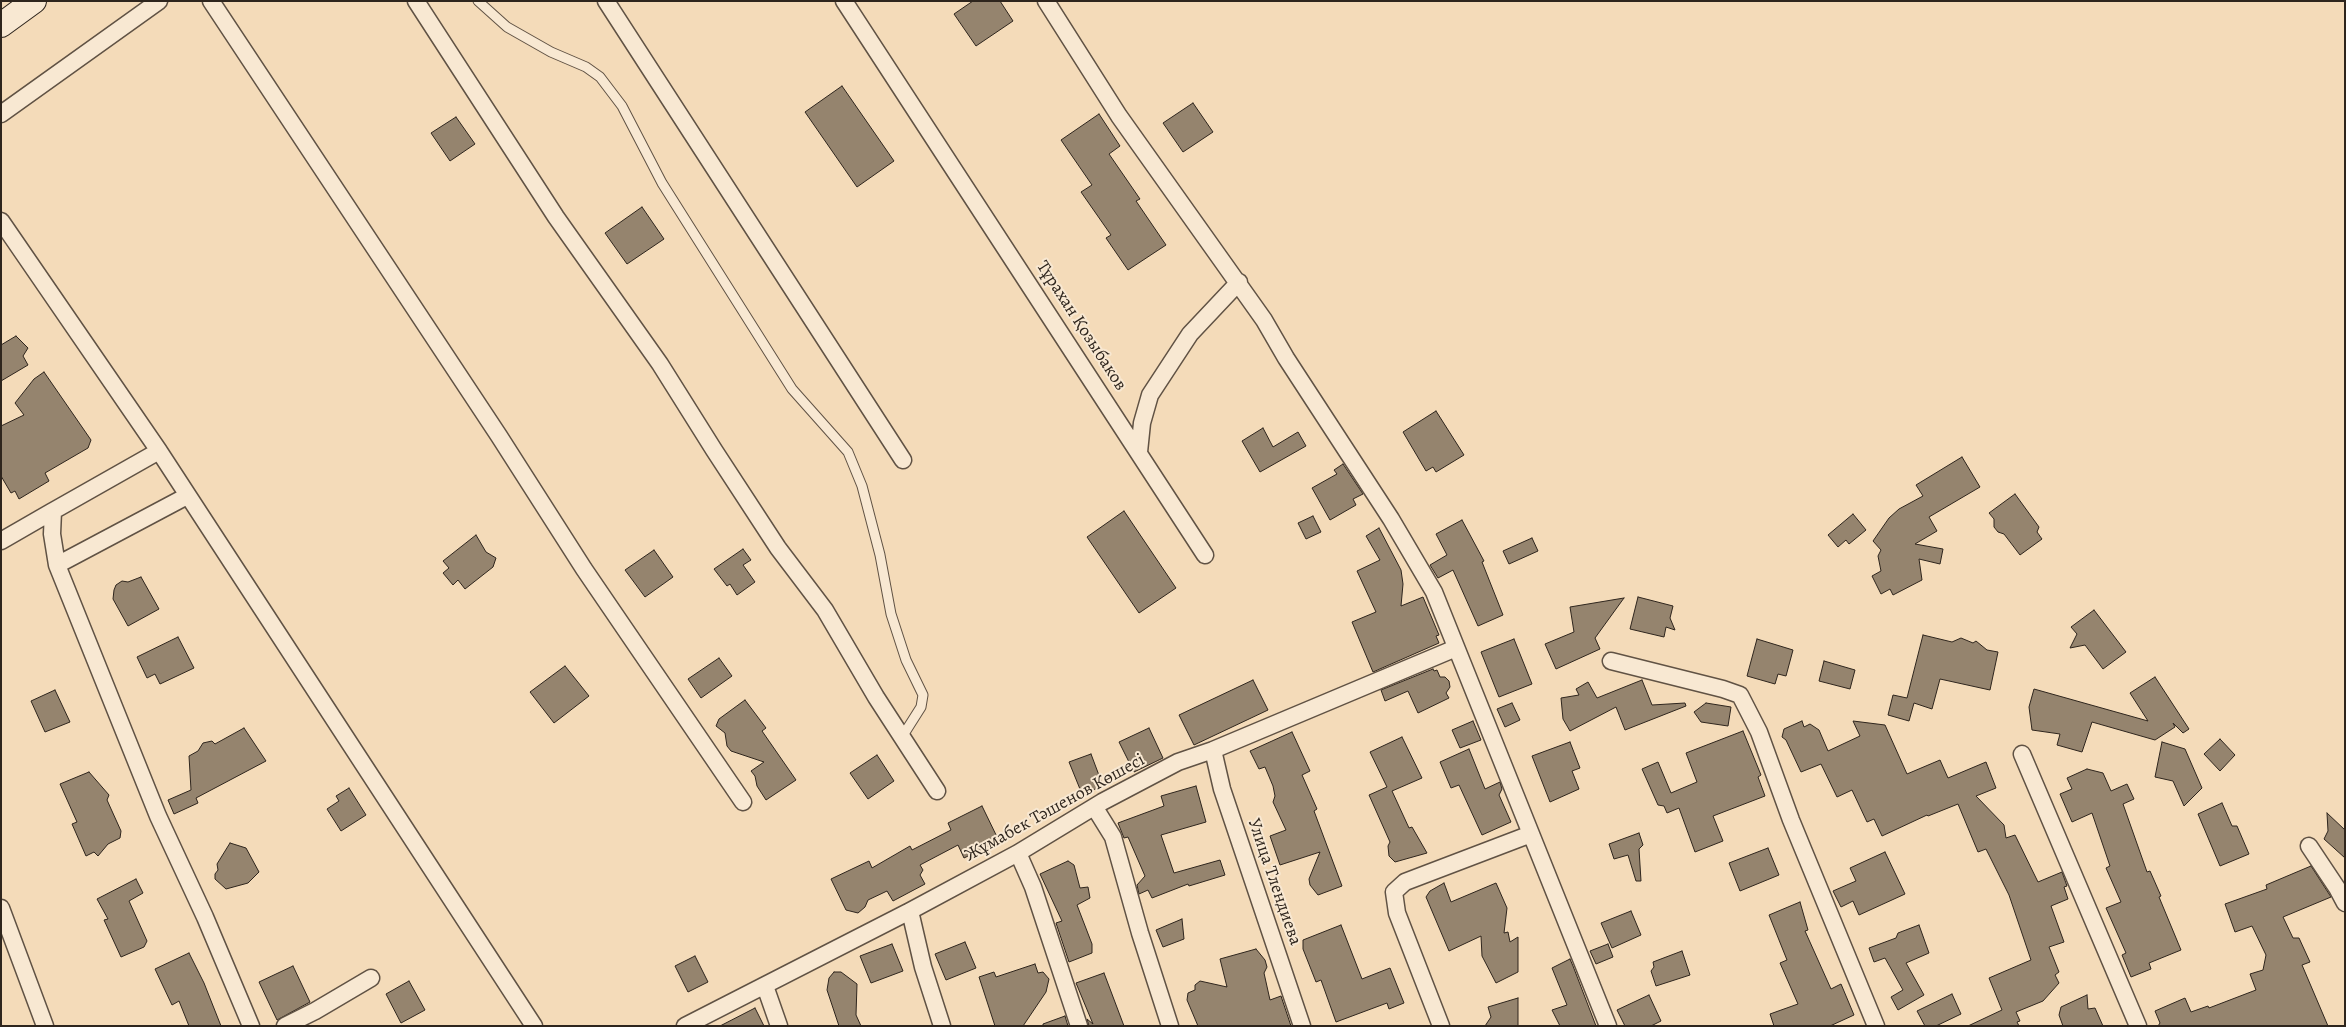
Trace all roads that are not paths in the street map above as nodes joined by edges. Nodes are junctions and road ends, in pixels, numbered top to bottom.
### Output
1 (34, 1) edge
2 (159, 1) edge
3 (211, 1) edge
4 (416, 1) edge
5 (478, 1) edge
6 (606, 1) edge
7 (844, 1) edge
8 (1046, 1) edge
9 (1, 25) edge
10 (1, 114) edge
11 (1, 221) edge
12 (1239, 282) junction
13 (159, 451) junction
14 (1139, 452) junction
15 (903, 460) dead end
16 (187, 496) junction
17 (53, 511) junction
18 (1, 540) edge
19 (1205, 555) dead end
20 (57, 565) junction
21 (1456, 648) junction
22 (1611, 661) dead end
23 (902, 737) junction
24 (1213, 750) junction
25 (2022, 754) dead end
26 (937, 791) dead end
27 (743, 802) dead end
28 (1095, 808) junction
29 (1531, 834) junction
30 (2309, 846) dead end
31 (1018, 853) junction
32 (2345, 903) edge
33 (1, 908) edge
34 (910, 911) junction
35 (371, 978) dead end
36 (765, 986) junction
37 (45, 1026) edge
38 (251, 1026) edge
39 (285, 1026) edge
40 (534, 1026) edge
41 (685, 1026) edge
42 (779, 1026) edge
43 (942, 1026) edge
44 (1079, 1026) edge
45 (1170, 1026) edge
46 (1302, 1026) edge
47 (1441, 1026) edge
48 (1608, 1026) edge
49 (1876, 1026) edge
50 (2138, 1026) edge

1 - 9 main road
2 - 10 street
3 - 27 street
4 - 23 street
5 - 23 lane
6 - 15 street
7 - 14 street, Тұрахан Қозыбаков
8 - 12 street
11 - 13 street
12 - 14 street
12 - 21 street
13 - 16 street
13 - 17 street
14 - 19 street, Тұрахан Қозыбаков
16 - 20 street
16 - 40 street
17 - 18 street
17 - 20 street
20 - 38 street
21 - 24 street, Жұмабек Тәшенов Көшесі
21 - 29 street
22 - 49 street
23 - 26 street
24 - 28 street, Жұмабек Тәшенов Көшесі
24 - 46 street, Улица Тлендиева
25 - 50 street
28 - 31 street, Жұмабек Тәшенов Көшесі
28 - 45 street
29 - 47 street
29 - 48 street
30 - 32 street
31 - 34 street, Жұмабек Тәшенов Көшесі
31 - 44 street
33 - 37 street
34 - 36 street, Жұмабек Тәшенов Көшесі
34 - 43 street
35 - 39 street
36 - 41 street, Жұмабек Тәшенов Көшесі
36 - 42 street

